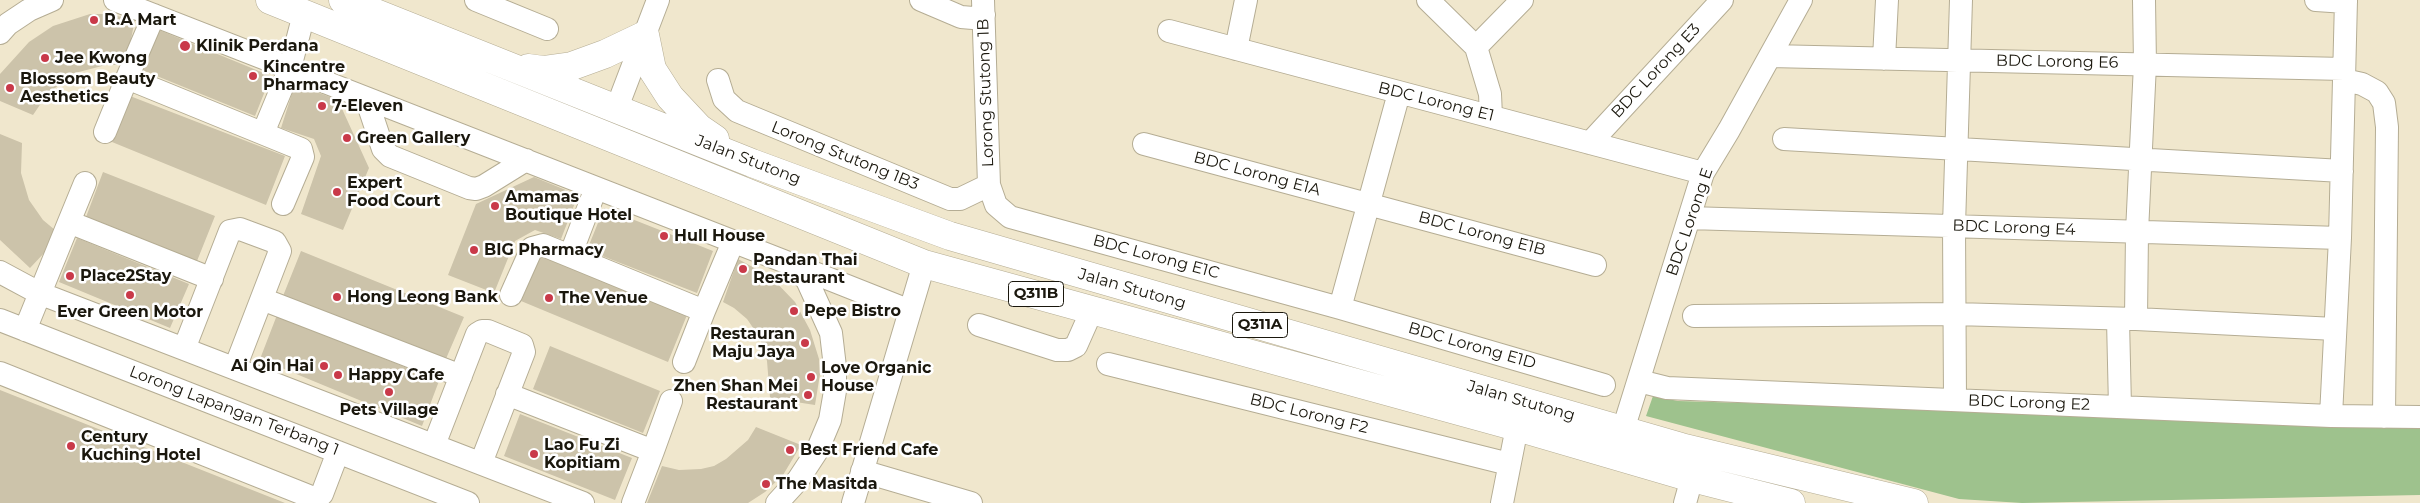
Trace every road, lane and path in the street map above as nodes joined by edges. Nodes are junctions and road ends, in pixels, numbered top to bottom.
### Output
1 (52, 0) edge
2 (115, 0) edge
3 (270, 0) edge
4 (343, 0) edge
5 (476, 0) edge
6 (658, 0) edge
7 (921, 0) edge
8 (1246, 0) edge
9 (1428, 0) edge
10 (1522, 0) edge
11 (1722, 0) edge
12 (1800, 0) edge
13 (1887, 0) edge
14 (1961, 0) edge
15 (2144, 0) edge
16 (2316, 0) edge
17 (2346, 1) edge
18 (303, 7) edge
19 (984, 7) edge
20 (154, 15) junction
21 (547, 29) dead end
22 (1169, 31) dead end
23 (0, 33) edge
24 (645, 35) junction
25 (1476, 47) junction
26 (1236, 48) junction
27 (1770, 56) junction
28 (1884, 58) junction
29 (1958, 60) junction
30 (504, 64) junction
31 (2145, 64) junction
32 (290, 68) junction
33 (2344, 75) junction
34 (127, 78) junction
35 (718, 80) dead end
36 (1399, 93) junction
37 (366, 98) junction
38 (619, 108) junction
39 (1491, 116) junction
40 (105, 132) dead end
41 (263, 133) junction
42 (1784, 139) dead end
43 (1590, 143) junction
44 (1144, 144) dead end
45 (1956, 150) junction
46 (526, 160) junction
47 (2141, 161) junction
48 (752, 163) junction
49 (2342, 171) junction
50 (1703, 173) junction
51 (86, 183) dead end
52 (989, 185) junction
53 (596, 188) junction
54 (283, 204) dead end
55 (1369, 204) junction
56 (810, 217) junction
57 (1689, 218) junction
58 (69, 222) junction
59 (1954, 226) junction
60 (2137, 232) junction
61 (2340, 238) junction
62 (733, 242) junction
63 (570, 256) junction
64 (791, 264) junction
65 (924, 264) junction
66 (1595, 265) dead end
67 (0, 272) edge
68 (212, 279) junction
69 (39, 293) junction
70 (511, 295) dead end
71 (262, 299) junction
72 (1340, 308) junction
73 (1092, 310) junction
74 (704, 311) junction
75 (910, 311) junction
76 (1954, 314) junction
77 (1694, 316) dead end
78 (2127, 319) junction
79 (0, 320) edge
80 (979, 325) dead end
81 (2335, 329) junction
82 (25, 330) junction
83 (184, 348) junction
84 (684, 362) dead end
85 (1108, 364) dead end
86 (235, 368) junction
87 (0, 373) edge
88 (461, 376) junction
89 (1639, 381) junction
90 (1604, 385) dead end
91 (507, 394) junction
92 (1955, 400) junction
93 (671, 401) dead end
94 (2120, 407) junction
95 (2331, 416) junction
96 (2384, 417) junction
97 (2420, 417) edge
98 (1517, 427) junction
99 (1622, 430) junction
100 (434, 445) junction
101 (1680, 447) junction
102 (653, 451) junction
103 (338, 452) junction
104 (480, 463) junction
105 (1509, 464) junction
106 (862, 471) junction
107 (1688, 490) edge
108 (468, 503) edge
109 (583, 503) edge
110 (633, 503) edge
111 (778, 503) edge
112 (853, 503) edge
113 (971, 503) edge
114 (1502, 503) edge
115 (1791, 503) edge
116 (1914, 503) edge

1 - 23 street
2 - 20 street
3 - 18 main road, Jalan Stutong / Q311B
4 - 30 main road, Jalan Stutong
5 - 21 street
6 - 24 street
7 - 19 street
8 - 26 street
9 - 25 street
10 - 25 street
11 - 43 street, BDC Lorong E3
12 - 27 street, BDC Lorong E
13 - 28 street
14 - 29 street
15 - 31 street
16 - 17 street
17 - 33 street
18 - 32 street
18 - 56 main road, Jalan Stutong / Q311B
19 - 52 street, Lorong Stutong 1B
20 - 32 street
20 - 34 street
22 - 26 street, BDC Lorong E1
24 - 30 main road
24 - 38 street
24 - 48 main road
25 - 39 street
26 - 36 street, BDC Lorong E1
27 - 28 street, BDC Lorong E6
27 - 50 street, BDC Lorong E
28 - 29 street, BDC Lorong E6
29 - 31 street, BDC Lorong E6
29 - 45 street
30 - 38 main road, Jalan Stutong
31 - 33 street, BDC Lorong E6
31 - 47 street
32 - 37 street
32 - 41 street
33 - 49 street
33 - 96 street, BDC Lorong E6
34 - 40 street
34 - 41 street
35 - 52 street, Lorong Stutong 1B3
36 - 39 street, BDC Lorong E1
36 - 55 street
37 - 46 street
37 - 46 street
38 - 48 main road, Jalan Stutong / Q311A
38 - 56 main road
39 - 43 street, BDC Lorong E1
41 - 54 street
42 - 45 street
43 - 50 street, BDC Lorong E1
44 - 55 street, BDC Lorong E1A
45 - 47 street
45 - 59 street
46 - 53 street
47 - 49 street
47 - 60 street
48 - 99 main road, Jalan Stutong / Q311A
49 - 61 street
50 - 57 street, BDC Lorong E
51 - 58 street
52 - 72 street, BDC Lorong E1C
53 - 62 street
53 - 63 street
55 - 66 street, BDC Lorong E1B
55 - 72 street
56 - 65 main road, Jalan Stutong / Q311B
57 - 59 street, BDC Lorong E4
57 - 89 street, BDC Lorong E
58 - 68 street
58 - 69 street
59 - 60 street, BDC Lorong E4
59 - 76 street
60 - 61 street, BDC Lorong E4
60 - 78 street
61 - 81 street
62 - 64 street
62 - 74 street
63 - 70 street
63 - 74 street
64 - 75 street
64 - 111 street
65 - 73 main road, Jalan Stutong / Q311B
65 - 75 street
67 - 69 street
68 - 71 street
68 - 83 street
69 - 82 street
69 - 83 street
71 - 86 street
71 - 88 street
72 - 90 street, BDC Lorong E1D
73 - 80 street
73 - 98 main road, Jalan Stutong / Q311B
74 - 84 street
75 - 106 street
76 - 77 street
76 - 78 street
76 - 92 street
78 - 81 street
78 - 94 street
79 - 82 street, Lorong Lapangan Terbang 1
81 - 95 street
82 - 103 street, Lorong Lapangan Terbang 1
83 - 86 street
85 - 105 street, BDC Lorong F2
86 - 100 street
87 - 103 street
88 - 91 street
88 - 100 street
89 - 92 street, BDC Lorong E2
89 - 99 street, BDC Lorong E
91 - 102 street
91 - 104 street
92 - 94 street, BDC Lorong E2
93 - 102 street
94 - 95 street, BDC Lorong E2
95 - 96 street, BDC Lorong E2
96 - 97 street, BDC Lorong E2
98 - 105 street
98 - 107 main road, Jalan Stutong / Q311B
99 - 101 main road, Jalan Stutong / Q311A
100 - 104 street
101 - 107 main road
101 - 116 main road, Jalan Stutong / Q311A
102 - 110 street
103 - 108 street, Lorong Lapangan Terbang 1
104 - 109 street
105 - 114 street
106 - 112 street
106 - 113 street
107 - 115 main road, Jalan Stutong / Q311B

